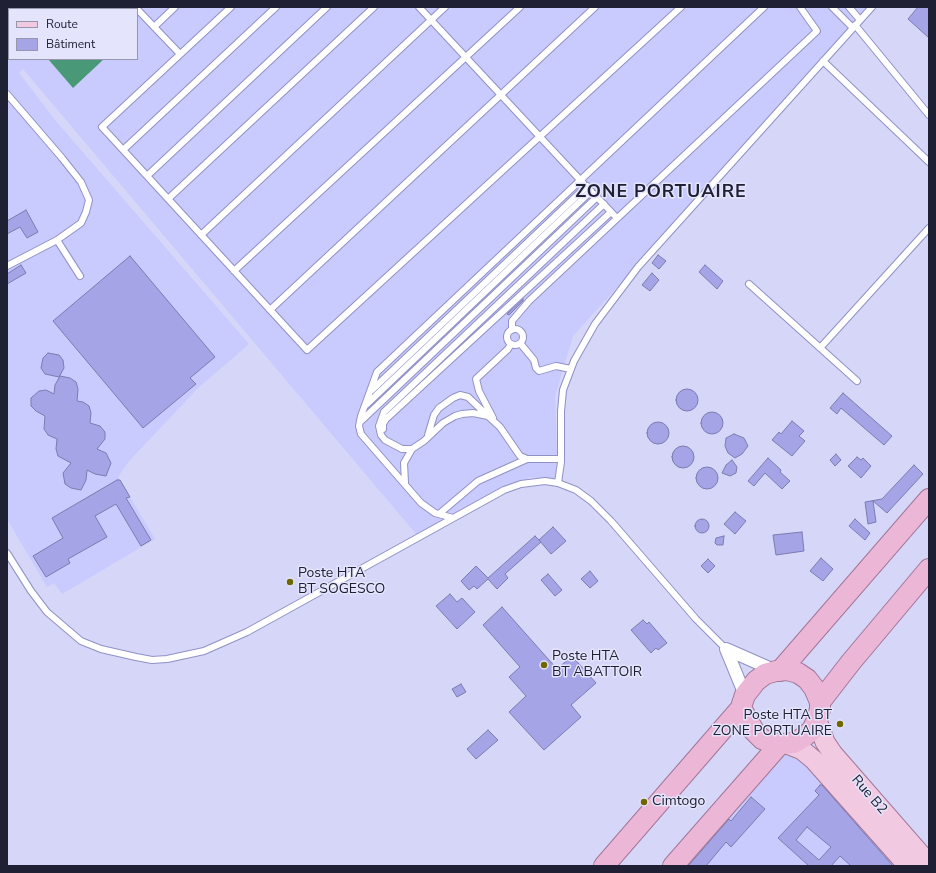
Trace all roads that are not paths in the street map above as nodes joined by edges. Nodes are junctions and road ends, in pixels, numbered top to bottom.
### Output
1 (175, 7) edge
2 (231, 7) edge
3 (276, 7) edge
4 (327, 7) edge
5 (374, 7) edge
6 (419, 7) edge
7 (445, 7) edge
8 (520, 7) edge
9 (595, 7) edge
10 (681, 7) edge
11 (764, 7) edge
12 (800, 7) edge
13 (832, 7) edge
14 (849, 7) edge
15 (872, 7) edge
16 (138, 10) edge
17 (431, 20) junction
18 (860, 20) junction
19 (154, 27) junction
20 (854, 27) junction
21 (180, 54) junction
22 (466, 57) junction
23 (823, 61) junction
24 (7, 94) edge
25 (501, 94) junction
26 (929, 115) edge
27 (540, 136) junction
28 (123, 150) junction
29 (929, 162) edge
30 (147, 176) junction
31 (582, 181) junction
32 (589, 189) junction
33 (597, 197) junction
34 (168, 199) junction
35 (604, 204) junction
36 (611, 212) junction
37 (616, 217) junction
38 (929, 228) edge
39 (201, 235) junction
40 (57, 240) junction
41 (7, 266) edge
42 (234, 271) junction
43 (80, 276) dead end
44 (749, 284) dead end
45 (270, 310) junction
46 (512, 330) junction
47 (520, 343) junction
48 (510, 344) junction
49 (820, 348) junction
50 (571, 369) junction
51 (857, 382) dead end
52 (370, 392) junction
53 (364, 407) junction
54 (360, 422) junction
55 (495, 422) junction
56 (385, 440) junction
57 (424, 441) junction
58 (412, 449) junction
59 (527, 459) junction
60 (561, 459) junction
61 (558, 483) junction
62 (405, 485) junction
63 (929, 500) edge
64 (439, 514) junction
65 (453, 518) junction
66 (7, 552) edge
67 (929, 569) edge
68 (726, 648) junction
69 (778, 671) junction
70 (743, 701) junction
71 (818, 711) junction
72 (784, 744) junction
73 (929, 864) edge
74 (604, 866) edge
75 (673, 866) edge
76 (908, 866) edge

1 - 19 lane
2 - 21 lane
3 - 28 lane
4 - 30 lane
5 - 34 lane
6 - 17 lane
7 - 17 lane
8 - 22 lane
9 - 25 lane
10 - 27 lane
11 - 31 lane
12 - 37 lane
13 - 20 lane
14 - 18 lane
15 - 18 lane
16 - 19 lane
17 - 22 lane
17 - 39 lane
18 - 20 lane
19 - 21 lane
20 - 23 lane
20 - 26 lane
21 - 28 lane
22 - 25 lane
22 - 42 lane
23 - 29 lane
23 - 50 lane
24 - 40 lane
25 - 27 lane
25 - 45 lane
27 - 31 lane
27 - 45 lane
28 - 30 lane
30 - 34 lane
31 - 32 lane
31 - 52 lane
32 - 33 lane
32 - 52 lane
32 - 53 lane
33 - 35 lane
33 - 54 lane
34 - 39 lane
35 - 36 lane
35 - 56 lane
36 - 37 lane
36 - 56 lane
37 - 46 lane
38 - 49 lane
39 - 42 lane
40 - 41 lane
40 - 43 lane
42 - 45 lane
44 - 49 lane
46 - 47 lane
46 - 48 lane
47 - 48 lane
47 - 50 lane
48 - 55 lane
49 - 51 lane
50 - 60 lane
52 - 53 lane
53 - 54 lane
54 - 62 lane
55 - 57 lane
55 - 57 lane
55 - 59 lane
56 - 58 lane
57 - 58 lane
58 - 62 lane
59 - 60 lane
59 - 64 lane
60 - 61 lane
61 - 65 lane
61 - 68 lane
62 - 64 lane
63 - 69 highway
64 - 65 lane
65 - 66 lane
67 - 71 highway
68 - 69 street
68 - 70 street
69 - 70 highway
69 - 71 highway
70 - 72 highway
70 - 74 highway
71 - 72 highway
71 - 73 main road, Rue B2
72 - 75 highway
72 - 76 main road, Rue B2

